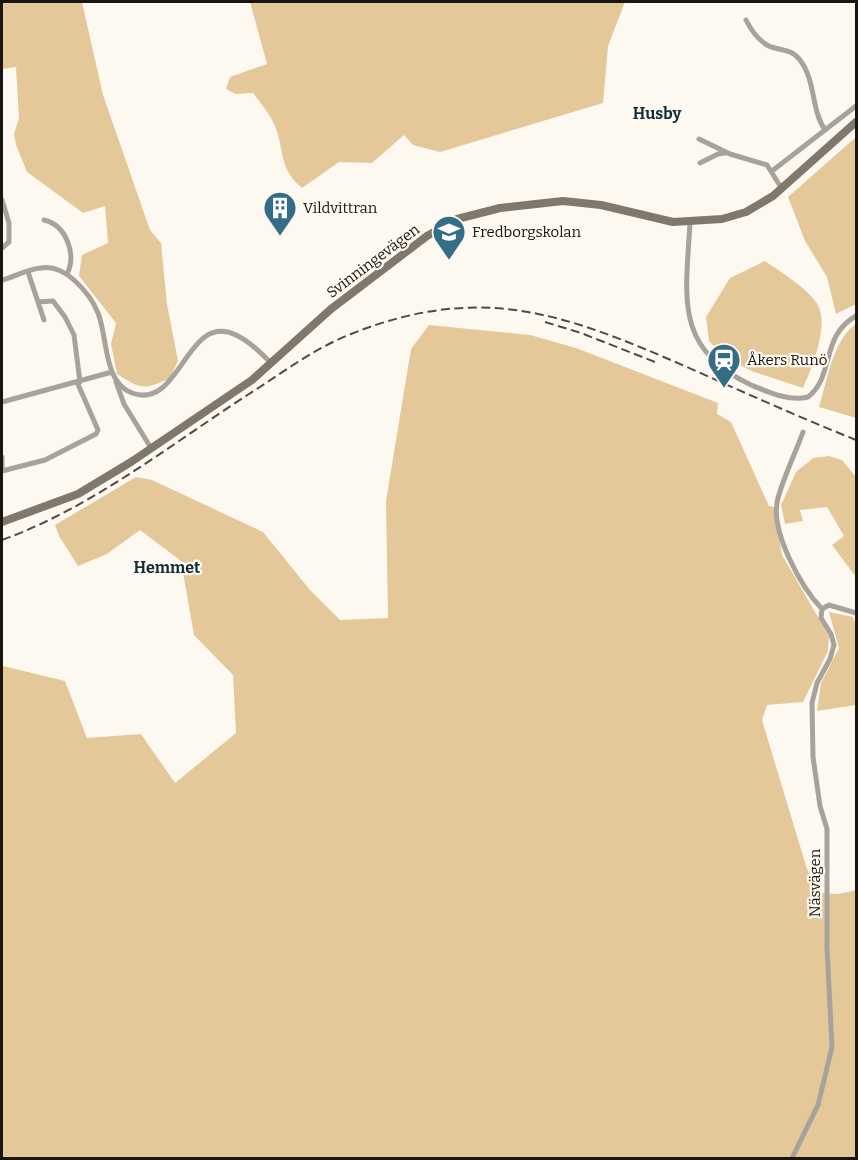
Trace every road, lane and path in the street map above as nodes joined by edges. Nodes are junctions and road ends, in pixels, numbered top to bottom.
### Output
1 (746, 21) dead end
2 (856, 106) edge
3 (856, 122) edge
4 (825, 130) junction
5 (699, 139) dead end
6 (730, 154) junction
7 (700, 163) dead end
8 (772, 171) junction
9 (782, 189) junction
10 (2, 200) edge
11 (44, 220) dead end
12 (690, 223) junction
13 (2, 248) edge
14 (28, 272) junction
15 (67, 274) junction
16 (2, 280) edge
17 (38, 302) junction
18 (856, 316) edge
19 (44, 320) dead end
20 (272, 363) junction
21 (112, 372) junction
22 (115, 380) junction
23 (79, 382) junction
24 (2, 402) edge
25 (803, 432) dead end
26 (152, 448) junction
27 (2, 457) edge
28 (2, 470) edge
29 (2, 522) edge
30 (822, 609) junction
31 (856, 613) edge
32 (792, 1158) edge

1 - 4 street
2 - 4 street
3 - 9 main road, Svinningevägen
4 - 8 street
5 - 6 street
6 - 7 street
6 - 8 street
8 - 9 street
9 - 12 main road, Svinningevägen
10 - 13 street
11 - 15 street
12 - 18 street
12 - 20 main road, Svinningevägen
14 - 15 street
14 - 16 street
14 - 17 street
15 - 21 street
17 - 19 street
17 - 23 street
20 - 22 street
20 - 26 main road, Svinningevägen
21 - 22 street
21 - 23 street
22 - 26 street
23 - 24 street
23 - 28 street
25 - 30 street, Näsvägen
26 - 29 main road, Svinningevägen
27 - 28 street
30 - 31 street
30 - 32 street, Näsvägen

